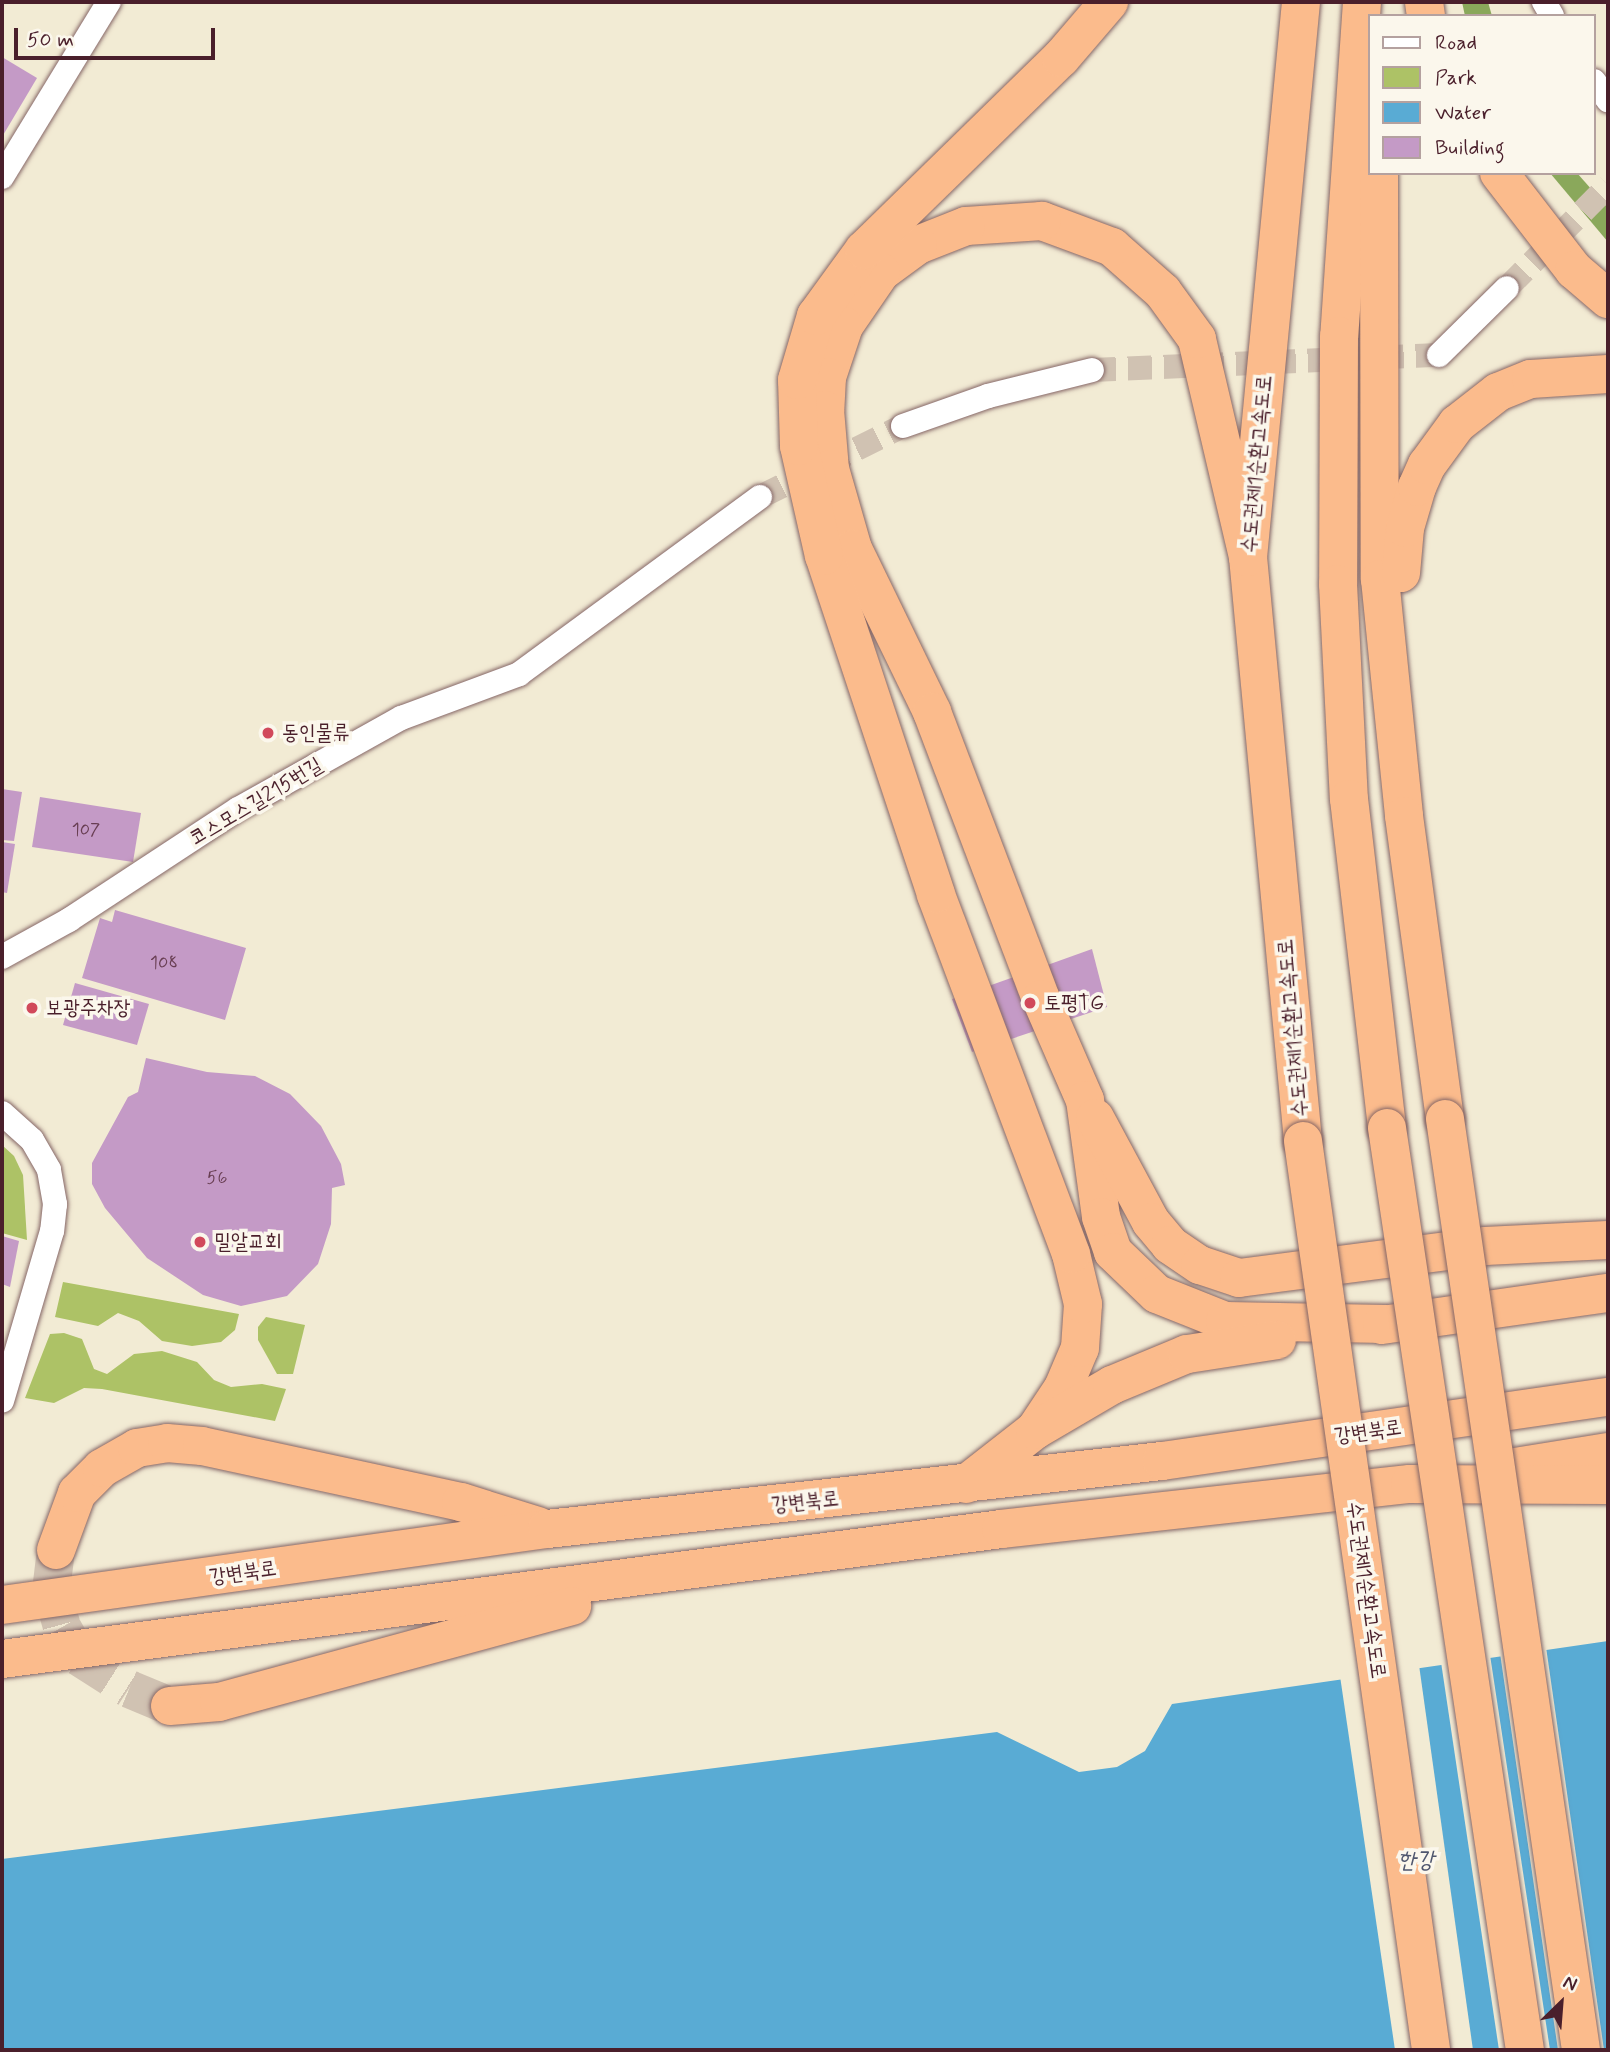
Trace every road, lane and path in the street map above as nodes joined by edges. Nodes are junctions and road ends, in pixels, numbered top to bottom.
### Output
1 (109, 2) edge
2 (1109, 2) edge
3 (1301, 2) edge
4 (1362, 2) edge
5 (1596, 84) edge
6 (1608, 100) edge
7 (1379, 175) edge
8 (1501, 175) edge
9 (2, 177) edge
10 (1507, 288) tunnel mouth
11 (1608, 299) edge
12 (1440, 355) tunnel mouth
13 (1092, 369) tunnel mouth
14 (1608, 374) edge
15 (903, 426) tunnel mouth
16 (760, 497) tunnel mouth
17 (1248, 557) junction
18 (1404, 817) junction
19 (2, 957) edge
20 (1085, 1100) junction
21 (2, 1113) edge
22 (1608, 1240) edge
23 (1607, 1292) edge
24 (1386, 1324) junction
25 (1608, 1396) edge
26 (2, 1401) edge
27 (1035, 1430) junction
28 (1608, 1452) edge
29 (1410, 1484) junction
30 (965, 1485) junction
31 (1608, 1485) edge
32 (547, 1529) junction
33 (56, 1550) tunnel mouth
34 (716, 1567) junction
35 (2, 1605) edge
36 (2, 1659) edge
37 (170, 1706) tunnel mouth
38 (1431, 2050) edge
39 (1525, 2050) edge
40 (1581, 2050) edge

1 - 9 street
2 - 27 highway
3 - 17 highway, 수도권제1순환고속도로
4 - 39 highway, bridge
5 - 6 street
7 - 18 highway
8 - 11 highway
10 - 12 street
13 - 15 street
14 - 18 highway
16 - 19 street, 코스모스길215번길
17 - 20 highway
17 - 38 highway, 수도권제1순환고속도로, bridge
18 - 40 highway, bridge
20 - 22 highway
20 - 24 highway
21 - 26 street
23 - 24 highway
24 - 27 highway
25 - 30 highway, 강변북로
27 - 30 highway
28 - 29 highway
29 - 31 highway
29 - 34 highway
30 - 32 highway, 강변북로
32 - 33 highway
32 - 35 highway, 강변북로
34 - 36 highway
34 - 37 highway

